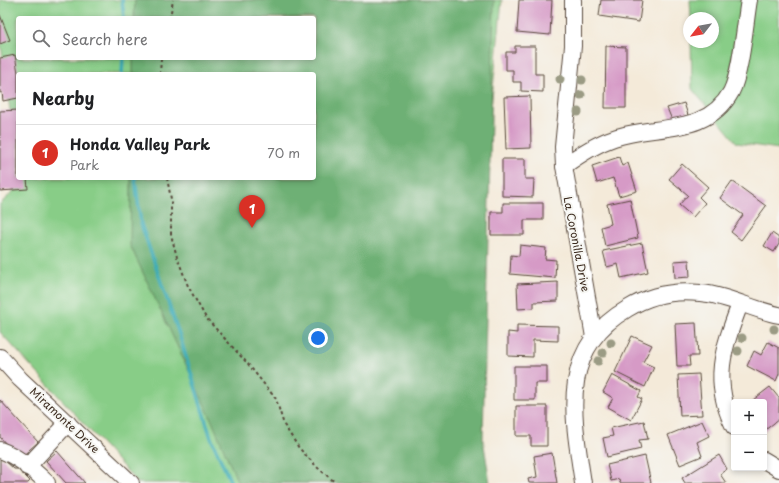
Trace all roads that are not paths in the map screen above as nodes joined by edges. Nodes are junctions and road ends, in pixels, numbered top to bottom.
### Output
1 (573, 0) edge
2 (749, 0) edge
3 (564, 166) junction
4 (740, 304) junction
5 (779, 315) edge
6 (594, 337) junction
7 (0, 357) edge
8 (731, 420) edge
9 (68, 423) junction
10 (0, 450) edge
11 (767, 462) edge
12 (27, 467) junction
13 (779, 469) edge
14 (47, 483) edge
15 (131, 483) edge
16 (583, 483) edge

1 - 3 street, La Coronilla Drive
2 - 3 street
3 - 6 street, La Coronilla Drive
4 - 5 street
4 - 6 street
4 - 8 street
6 - 16 street
7 - 9 street, Miramonte Drive
9 - 12 street
9 - 15 street, Miramonte Drive
10 - 12 street
11 - 13 street
12 - 14 street

